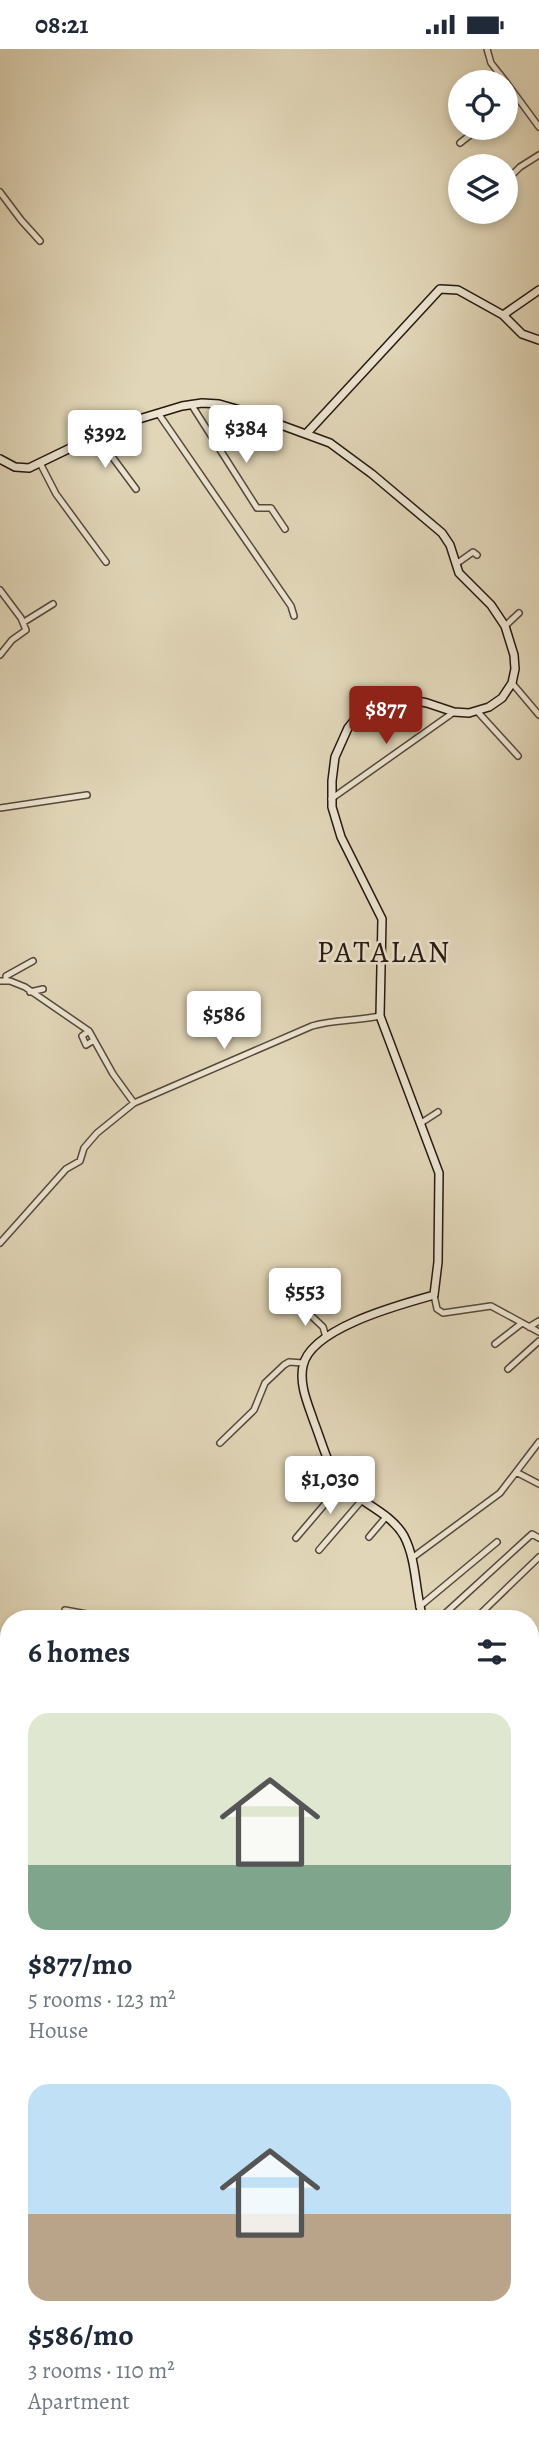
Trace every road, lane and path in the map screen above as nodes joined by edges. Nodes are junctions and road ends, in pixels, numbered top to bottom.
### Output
1 (487, 49) edge
2 (497, 70) edge
3 (518, 100) edge
4 (539, 127) edge
5 (464, 140) edge
6 (460, 143) dead end
7 (539, 155) edge
8 (518, 169) edge
9 (0, 192) edge
10 (40, 241) dead end
11 (539, 290) edge
12 (503, 316) junction
13 (539, 340) edge
14 (191, 404) junction
15 (158, 413) junction
16 (306, 434) junction
17 (96, 435) junction
18 (2, 463) edge
19 (40, 463) junction
20 (136, 489) dead end
21 (285, 529) dead end
22 (477, 555) dead end
23 (106, 562) dead end
24 (456, 564) junction
25 (0, 590) edge
26 (53, 604) dead end
27 (519, 613) dead end
28 (294, 616) dead end
29 (24, 622) junction
30 (505, 625) junction
31 (0, 655) edge
32 (512, 683) junction
33 (477, 711) junction
34 (454, 712) junction
35 (539, 715) edge
36 (518, 757) dead end
37 (87, 796) dead end
38 (331, 799) junction
39 (0, 809) edge
40 (33, 961) dead end
41 (3, 980) edge
42 (43, 989) dead end
43 (30, 992) junction
44 (380, 1016) junction
45 (89, 1031) junction
46 (94, 1041) junction
47 (134, 1103) junction
48 (438, 1112) dead end
49 (421, 1123) junction
50 (0, 1243) edge
51 (434, 1295) junction
52 (301, 1306) dead end
53 (539, 1321) edge
54 (522, 1323) junction
55 (529, 1328) junction
56 (539, 1332) edge
57 (326, 1337) junction
58 (539, 1341) edge
59 (495, 1344) dead end
60 (303, 1363) junction
61 (508, 1369) dead end
62 (539, 1442) edge
63 (220, 1443) dead end
64 (516, 1472) junction
65 (342, 1484) junction
66 (539, 1484) edge
67 (362, 1500) junction
68 (386, 1517) junction
69 (369, 1537) dead end
70 (296, 1538) dead end
71 (539, 1538) edge
72 (497, 1542) dead end
73 (319, 1550) dead end
74 (539, 1557) edge
75 (412, 1558) junction
76 (419, 1607) junction
77 (420, 1610) edge
78 (449, 1610) edge
79 (484, 1610) edge

1 - 2 street
3 - 4 street
5 - 6 street
7 - 8 street
9 - 10 street
11 - 12 street
12 - 13 street
12 - 16 street
14 - 15 street
14 - 16 street
14 - 21 street
15 - 17 street
15 - 28 street
16 - 24 street
17 - 19 street
17 - 20 street
18 - 19 street
19 - 23 street
22 - 24 street
24 - 30 street
25 - 29 street
26 - 29 street
27 - 30 street
29 - 31 street
30 - 32 street
32 - 33 street
32 - 35 street
33 - 34 street
33 - 36 street
34 - 38 street
34 - 38 street
37 - 39 street
38 - 44 street
40 - 41 street
41 - 43 street
42 - 43 street
43 - 45 street
44 - 47 street
44 - 49 street
45 - 46 street
45 - 46 street
46 - 47 street
47 - 50 street
48 - 49 street
49 - 51 street
51 - 54 street
51 - 57 street
52 - 57 street
53 - 55 street
54 - 55 street
54 - 59 street
55 - 56 street
57 - 60 street
58 - 61 street
60 - 63 street
60 - 65 street
62 - 64 street
64 - 66 street
64 - 75 street
65 - 67 street
65 - 70 street
67 - 68 street
67 - 73 street
68 - 69 street
68 - 75 street
71 - 78 street
72 - 76 street
74 - 79 street
75 - 76 street
76 - 77 street

